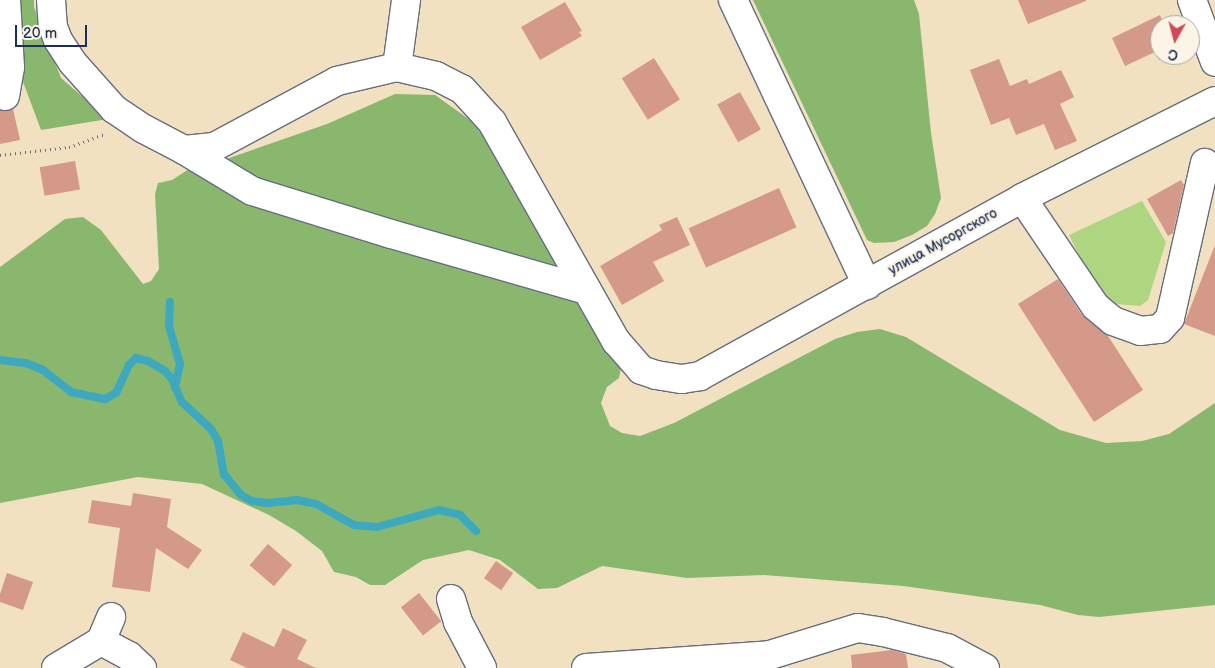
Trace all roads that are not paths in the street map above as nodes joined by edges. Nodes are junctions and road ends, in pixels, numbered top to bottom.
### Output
1 (6, 0) edge
2 (50, 0) edge
3 (406, 0) edge
4 (733, 0) edge
5 (1192, 0) edge
6 (1215, 62) edge
7 (397, 67) junction
8 (5, 96) dead end
9 (1215, 101) edge
10 (184, 150) junction
11 (1205, 163) dead end
12 (1022, 198) junction
13 (867, 285) junction
14 (586, 290) junction
15 (451, 599) dead end
16 (56, 668) edge
17 (142, 668) edge
18 (482, 668) edge
19 (586, 668) edge
20 (985, 668) edge

1 - 8 street
2 - 10 street
3 - 7 street
4 - 13 street
5 - 6 street
7 - 10 street
7 - 14 street, улица Мусоргского
9 - 12 street, улица Мусоргского
10 - 14 street
11 - 12 street
12 - 13 street, улица Мусоргского
13 - 14 street, улица Мусоргского
15 - 18 street
16 - 17 street
19 - 20 street

